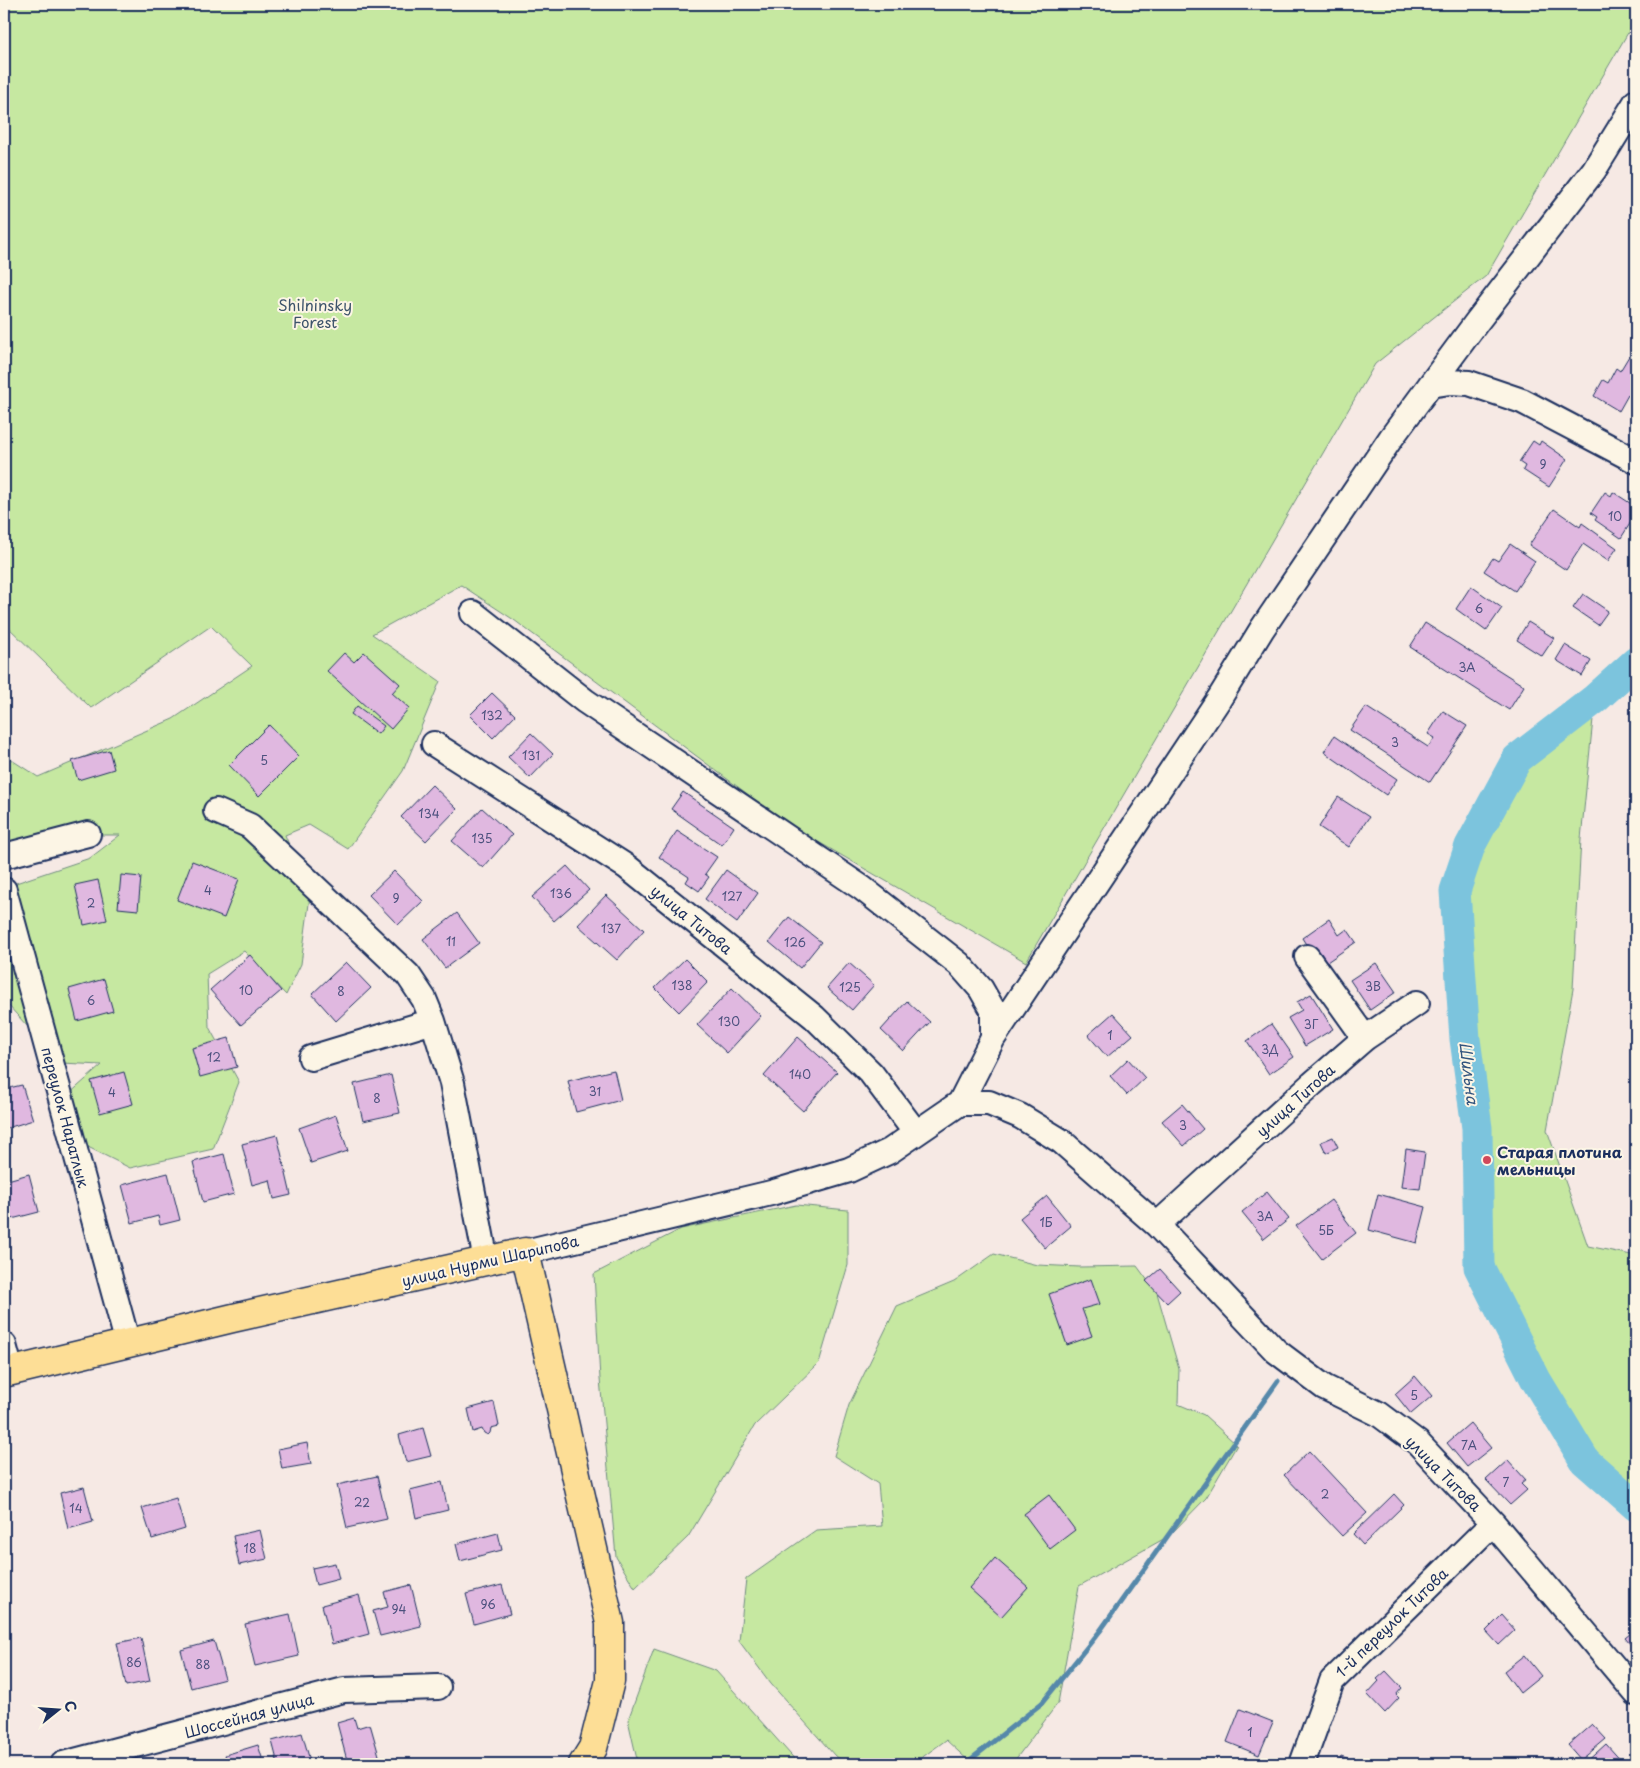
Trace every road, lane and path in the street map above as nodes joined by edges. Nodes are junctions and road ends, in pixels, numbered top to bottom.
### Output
1 (1636, 102) edge
2 (1430, 385) junction
3 (1636, 461) edge
4 (473, 613) dead end
5 (434, 744) dead end
6 (216, 811) dead end
7 (88, 834) dead end
8 (4, 856) edge
9 (4, 890) edge
10 (1306, 957) dead end
11 (1417, 1002) dead end
12 (433, 1021) junction
13 (993, 1038) junction
14 (1365, 1038) junction
15 (311, 1058) dead end
16 (960, 1104) junction
17 (916, 1133) junction
18 (1157, 1225) junction
19 (525, 1252) junction
20 (486, 1261) junction
21 (4, 1344) edge
22 (128, 1344) junction
23 (7, 1372) edge
24 (1493, 1523) junction
25 (438, 1687) dead end
26 (1636, 1693) edge
27 (63, 1764) edge
28 (583, 1764) edge
29 (1302, 1764) edge

1 - 2 street
2 - 3 street
2 - 13 street
4 - 13 street
5 - 17 street, улица Титова
6 - 12 street
7 - 8 street
9 - 22 street, переулок Наратлык
10 - 14 street
11 - 14 street, улица Титова
12 - 15 street
12 - 20 street
13 - 16 street
14 - 18 street, улица Титова
16 - 17 street, улица Нурми Шарипова
16 - 18 street, улица Титова
17 - 19 street, улица Нурми Шарипова
18 - 24 street, улица Титова
19 - 20 main road, улица Нурми Шарипова
19 - 28 main road
20 - 22 main road, улица Нурми Шарипова
21 - 23 street
22 - 23 main road, улица Нурми Шарипова
24 - 26 street, улица Титова
24 - 29 street, 1-й переулок Титова
25 - 27 street, Шоссейная улица

